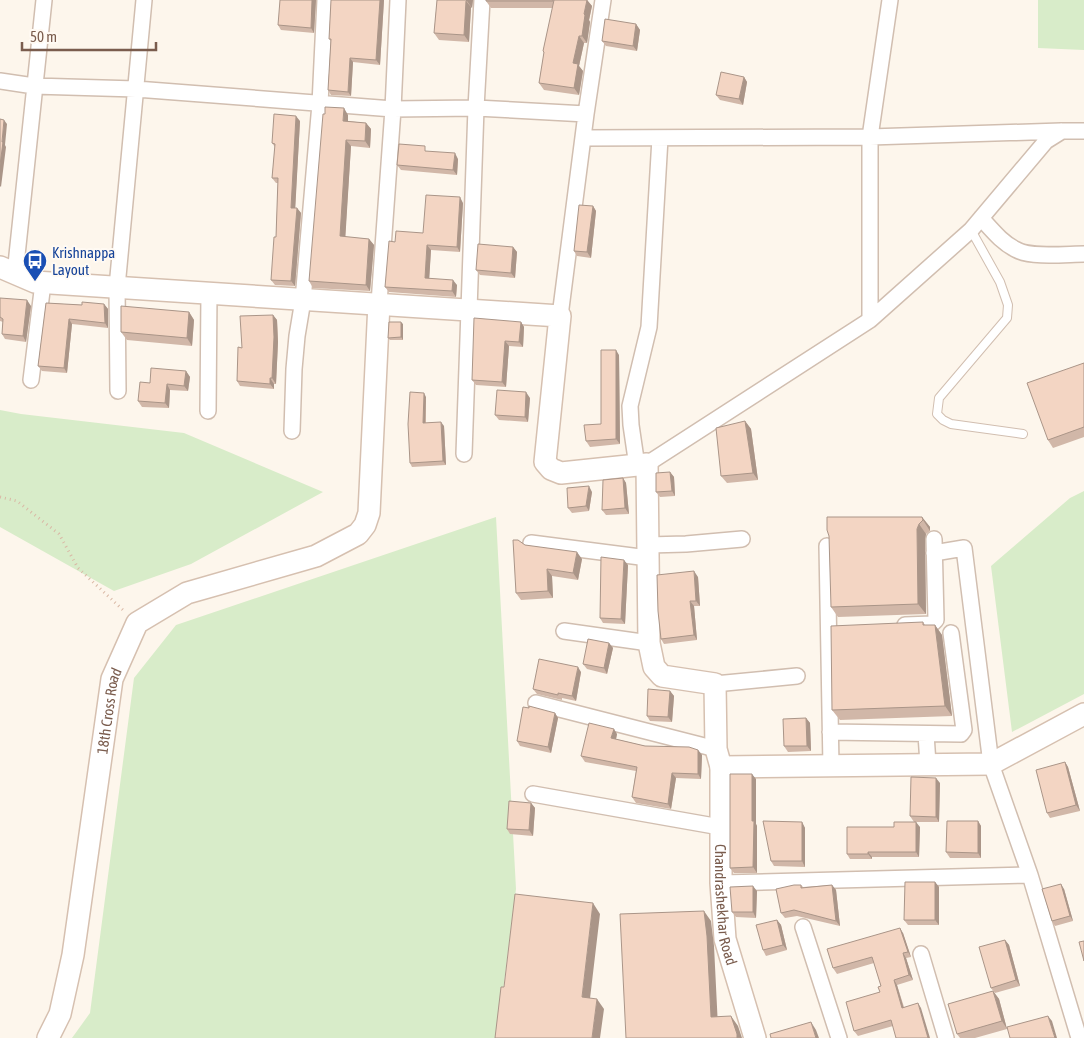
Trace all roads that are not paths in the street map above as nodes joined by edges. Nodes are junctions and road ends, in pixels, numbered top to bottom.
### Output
1 (44, 0) edge
2 (144, 0) edge
3 (325, 0) edge
4 (398, 0) edge
5 (482, 0) edge
6 (603, 0) edge
7 (890, 0) edge
8 (0, 81) edge
9 (34, 86) junction
10 (136, 90) junction
11 (320, 104) junction
12 (476, 108) junction
13 (393, 110) junction
14 (586, 114) junction
15 (1062, 131) junction
16 (1084, 132) edge
17 (870, 137) junction
18 (583, 138) junction
19 (660, 138) junction
20 (976, 224) junction
21 (1084, 254) edge
22 (8, 270) edge
23 (43, 283) junction
24 (117, 287) junction
25 (209, 293) junction
26 (303, 300) junction
27 (379, 303) junction
28 (468, 309) junction
29 (560, 316) junction
30 (870, 320) junction
31 (31, 380) dead end
32 (118, 390) dead end
33 (208, 411) dead end
34 (292, 431) dead end
35 (1023, 434) dead end
36 (464, 454) dead end
37 (642, 465) junction
38 (742, 539) dead end
39 (531, 543) dead end
40 (827, 546) edge
41 (648, 552) junction
42 (894, 625) edge
43 (847, 626) edge
44 (828, 627) junction
45 (564, 631) dead end
46 (951, 633) dead end
47 (649, 643) junction
48 (979, 663) junction
49 (956, 666) junction
50 (797, 676) dead end
51 (715, 684) junction
52 (536, 703) dead end
53 (1084, 714) edge
54 (986, 724) junction
55 (964, 726) junction
56 (830, 732) junction
57 (926, 734) junction
58 (718, 758) junction
59 (928, 764) junction
60 (991, 764) junction
61 (831, 766) junction
62 (533, 794) dead end
63 (720, 826) junction
64 (1030, 875) junction
65 (721, 883) junction
66 (803, 927) dead end
67 (921, 954) dead end
68 (48, 1038) edge
69 (755, 1038) edge
70 (839, 1038) edge
71 (946, 1038) edge
72 (1079, 1038) edge

1 - 9 street
2 - 10 street
3 - 11 street
4 - 13 street
5 - 12 street
6 - 14 street
7 - 17 street
8 - 9 street
9 - 10 street
9 - 22 street
10 - 11 street
10 - 24 street
11 - 13 street
11 - 26 street
12 - 13 street
12 - 14 street
12 - 28 street
13 - 27 street
14 - 18 street
15 - 16 street
15 - 17 street
15 - 20 street
17 - 19 street
17 - 30 street
18 - 19 street
18 - 29 street
19 - 37 street
20 - 21 street
20 - 30 street
20 - 35 lane
22 - 23 street
23 - 24 street
23 - 31 street
24 - 25 street
24 - 32 street
25 - 26 street
25 - 33 street
26 - 27 street
26 - 34 street
27 - 28 street
27 - 68 street, 18th Cross Road
28 - 29 street
28 - 36 street
29 - 37 street
30 - 37 street
37 - 41 street
38 - 41 street
39 - 41 street
40 - 44 street
41 - 47 street
42 - 48 street
43 - 44 street
44 - 56 street
45 - 47 street
46 - 49 street
47 - 51 street
48 - 49 street
48 - 54 street
49 - 55 street
50 - 51 street
51 - 58 street, Chandrashekhar Road
52 - 58 street
53 - 60 street
54 - 55 street
54 - 60 street
55 - 57 street
56 - 57 street
56 - 61 street
57 - 59 street
58 - 61 street
58 - 63 street, Chandrashekhar Road
59 - 60 street
59 - 61 street
60 - 64 street
62 - 63 street
63 - 65 street, Chandrashekhar Road
64 - 65 street
64 - 72 street
65 - 69 street, Chandrashekhar Road
66 - 70 street
67 - 71 street

